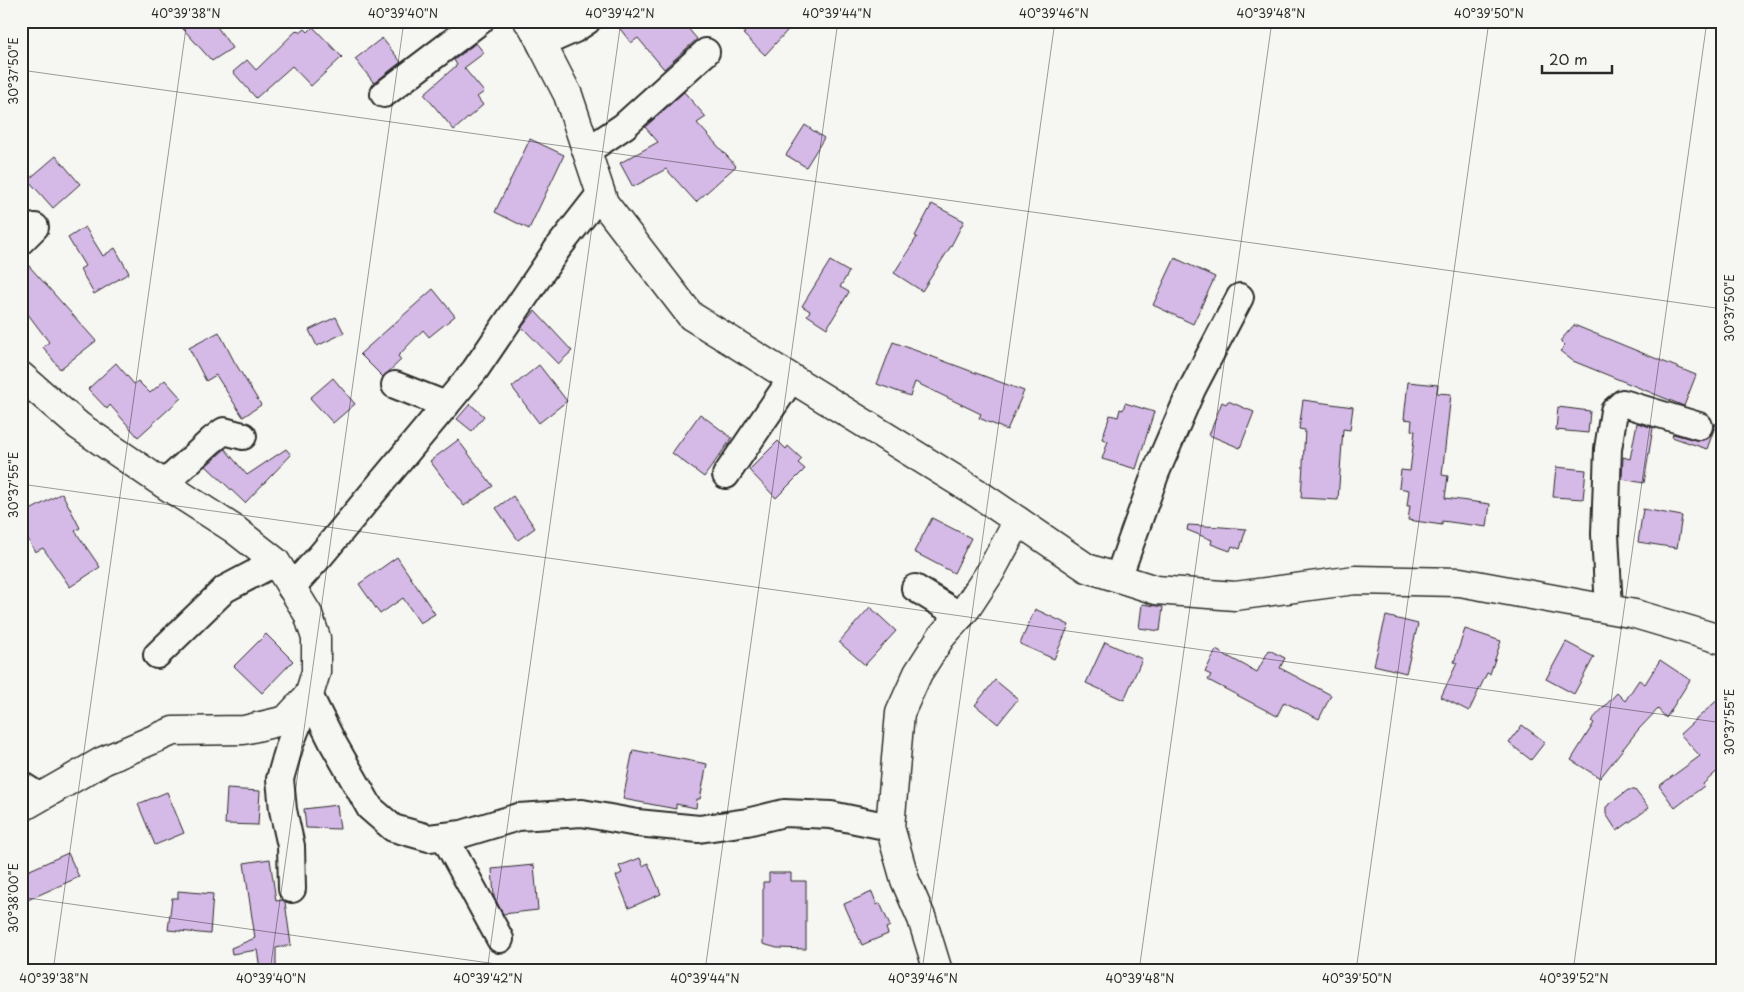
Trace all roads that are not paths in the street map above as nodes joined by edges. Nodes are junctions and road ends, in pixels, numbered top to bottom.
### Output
1 (480, 21) edge
2 (528, 21) edge
3 (587, 21) edge
4 (547, 33) edge
5 (706, 52) dead end
6 (384, 94) dead end
7 (587, 151) junction
8 (601, 194) junction
9 (1240, 297) dead end
10 (21, 376) edge
11 (792, 378) junction
12 (395, 384) dead end
13 (446, 405) junction
14 (1699, 426) dead end
15 (243, 436) dead end
16 (726, 474) dead end
17 (164, 484) junction
18 (1018, 520) junction
19 (276, 562) junction
20 (1118, 578) junction
21 (291, 588) junction
22 (916, 588) dead end
23 (1609, 609) junction
24 (961, 616) junction
25 (1723, 640) edge
26 (157, 655) dead end
27 (309, 695) junction
28 (28, 797) edge
29 (890, 827) junction
30 (444, 836) junction
31 (292, 889) dead end
32 (500, 939) dead end
33 (938, 971) edge

1 - 6 street
2 - 4 street
3 - 4 street
4 - 7 street
5 - 7 street
7 - 8 street
8 - 11 street
8 - 13 street
9 - 20 street
10 - 17 street
11 - 16 street
11 - 18 street
12 - 13 street
13 - 21 street
14 - 23 street
15 - 17 street
17 - 19 street
18 - 20 street
18 - 24 street
19 - 21 street
19 - 26 street
20 - 23 street
21 - 27 street
22 - 24 street
23 - 25 street
24 - 29 street
27 - 28 street
27 - 30 street
27 - 31 street
29 - 30 street
29 - 33 street
30 - 32 street

